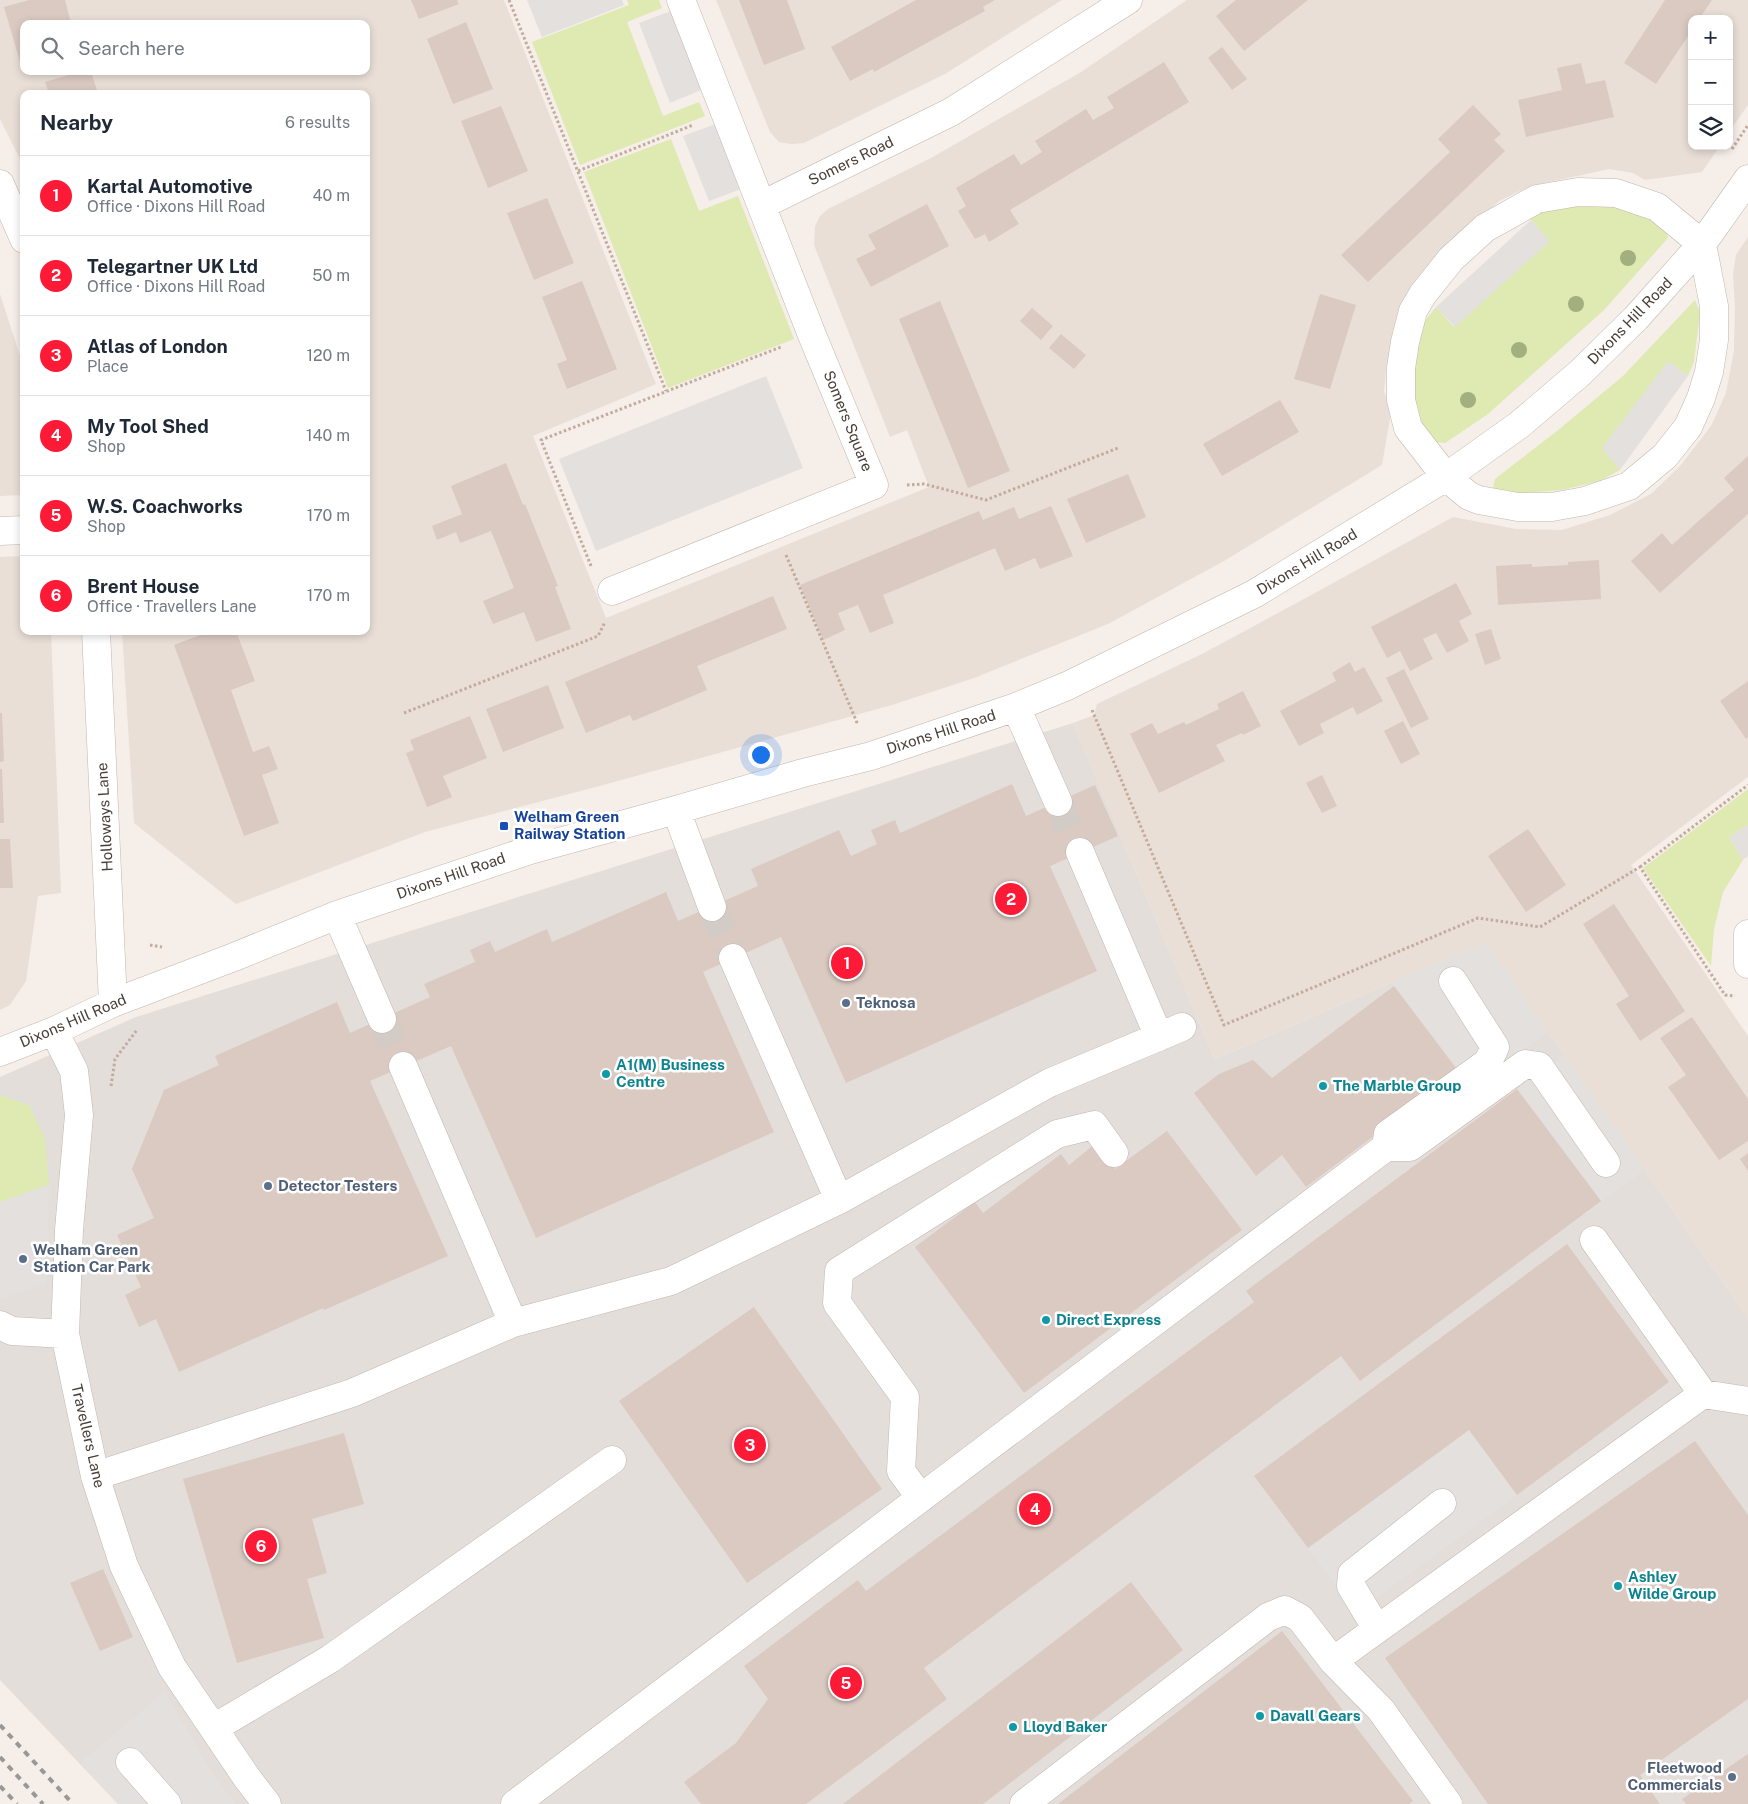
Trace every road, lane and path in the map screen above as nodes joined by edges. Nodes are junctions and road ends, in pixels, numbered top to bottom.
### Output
1 (510, 0) edge
2 (681, 0) edge
3 (1128, 0) edge
4 (725, 113) junction
5 (1748, 125) edge
6 (1727, 156) dead end
7 (578, 171) junction
8 (1748, 179) edge
9 (0, 184) edge
10 (762, 205) junction
11 (20, 229) edge
12 (1702, 244) junction
13 (812, 335) junction
14 (666, 390) junction
15 (1118, 448) dead end
16 (1446, 477) junction
17 (874, 485) junction
18 (774, 526) junction
19 (20, 530) edge
20 (0, 531) edge
21 (591, 568) dead end
22 (612, 591) joint
23 (96, 635) edge
24 (1090, 705) dead end
25 (1016, 708) junction
26 (404, 713) dead end
27 (867, 723) dead end
28 (1748, 785) edge
29 (1058, 802) tunnel mouth
30 (676, 810) junction
31 (1080, 852) tunnel mouth
32 (1640, 866) junction
33 (712, 907) tunnel mouth
34 (337, 915) junction
35 (1748, 934) edge
36 (733, 958) tunnel mouth
37 (1748, 964) edge
38 (1453, 981) dead end
39 (1740, 996) dead end
40 (113, 1004) junction
41 (382, 1019) tunnel mouth
42 (142, 1024) dead end
43 (54, 1031) junction
44 (0, 1052) edge
45 (403, 1066) tunnel mouth
46 (110, 1095) dead end
47 (1386, 1147) junction
48 (1114, 1153) dead end
49 (1606, 1163) dead end
50 (839, 1200) junction
51 (1594, 1240) dead end
52 (513, 1323) junction
53 (7, 1334) edge
54 (65, 1334) junction
55 (1702, 1394) junction
56 (1748, 1402) edge
57 (612, 1460) dead end
58 (95, 1476) junction
59 (921, 1498) junction
60 (1442, 1504) dead end
61 (1377, 1629) junction
62 (1333, 1661) junction
63 (214, 1728) junction
64 (130, 1762) dead end
65 (167, 1804) edge
66 (267, 1804) edge
67 (515, 1804) edge
68 (1024, 1804) edge
69 (1448, 1804) edge

1 - 7 path
2 - 4 street
3 - 10 street, Somers Road
4 - 7 path
4 - 10 street
5 - 6 path
7 - 14 path
8 - 12 street, Dixons Hill Road
9 - 11 street
10 - 13 street, Somers Square
12 - 16 street, Dixons Hill Road
12 - 16 street
12 - 16 street
13 - 14 path
13 - 17 street, Somers Square
14 - 21 path
15 - 17 path
16 - 25 street, Dixons Hill Road
17 - 18 street, Somers Square
18 - 22 street, Somers Square
18 - 27 path
19 - 20 street
22 - 26 path
23 - 40 street, Holloways Lane
24 - 32 path
25 - 29 street
25 - 30 street, Dixons Hill Road
28 - 32 path
30 - 33 street
30 - 34 street, Dixons Hill Road
31 - 50 street
32 - 39 path
34 - 40 street, Dixons Hill Road
34 - 41 street
35 - 37 street
36 - 50 street
38 - 47 street
40 - 43 street, Dixons Hill Road
42 - 46 path
43 - 44 street, Dixons Hill Road
43 - 54 street, Travellers Lane
45 - 52 street
47 - 49 street
47 - 59 street
48 - 59 street
50 - 52 street
51 - 55 street
52 - 58 street
53 - 54 street
54 - 58 street, Travellers Lane
55 - 56 street
55 - 61 street
57 - 63 street
58 - 63 street, Travellers Lane
59 - 67 street
60 - 61 street
61 - 62 street
62 - 68 street
62 - 69 street
63 - 66 street, Travellers Lane
64 - 65 street

